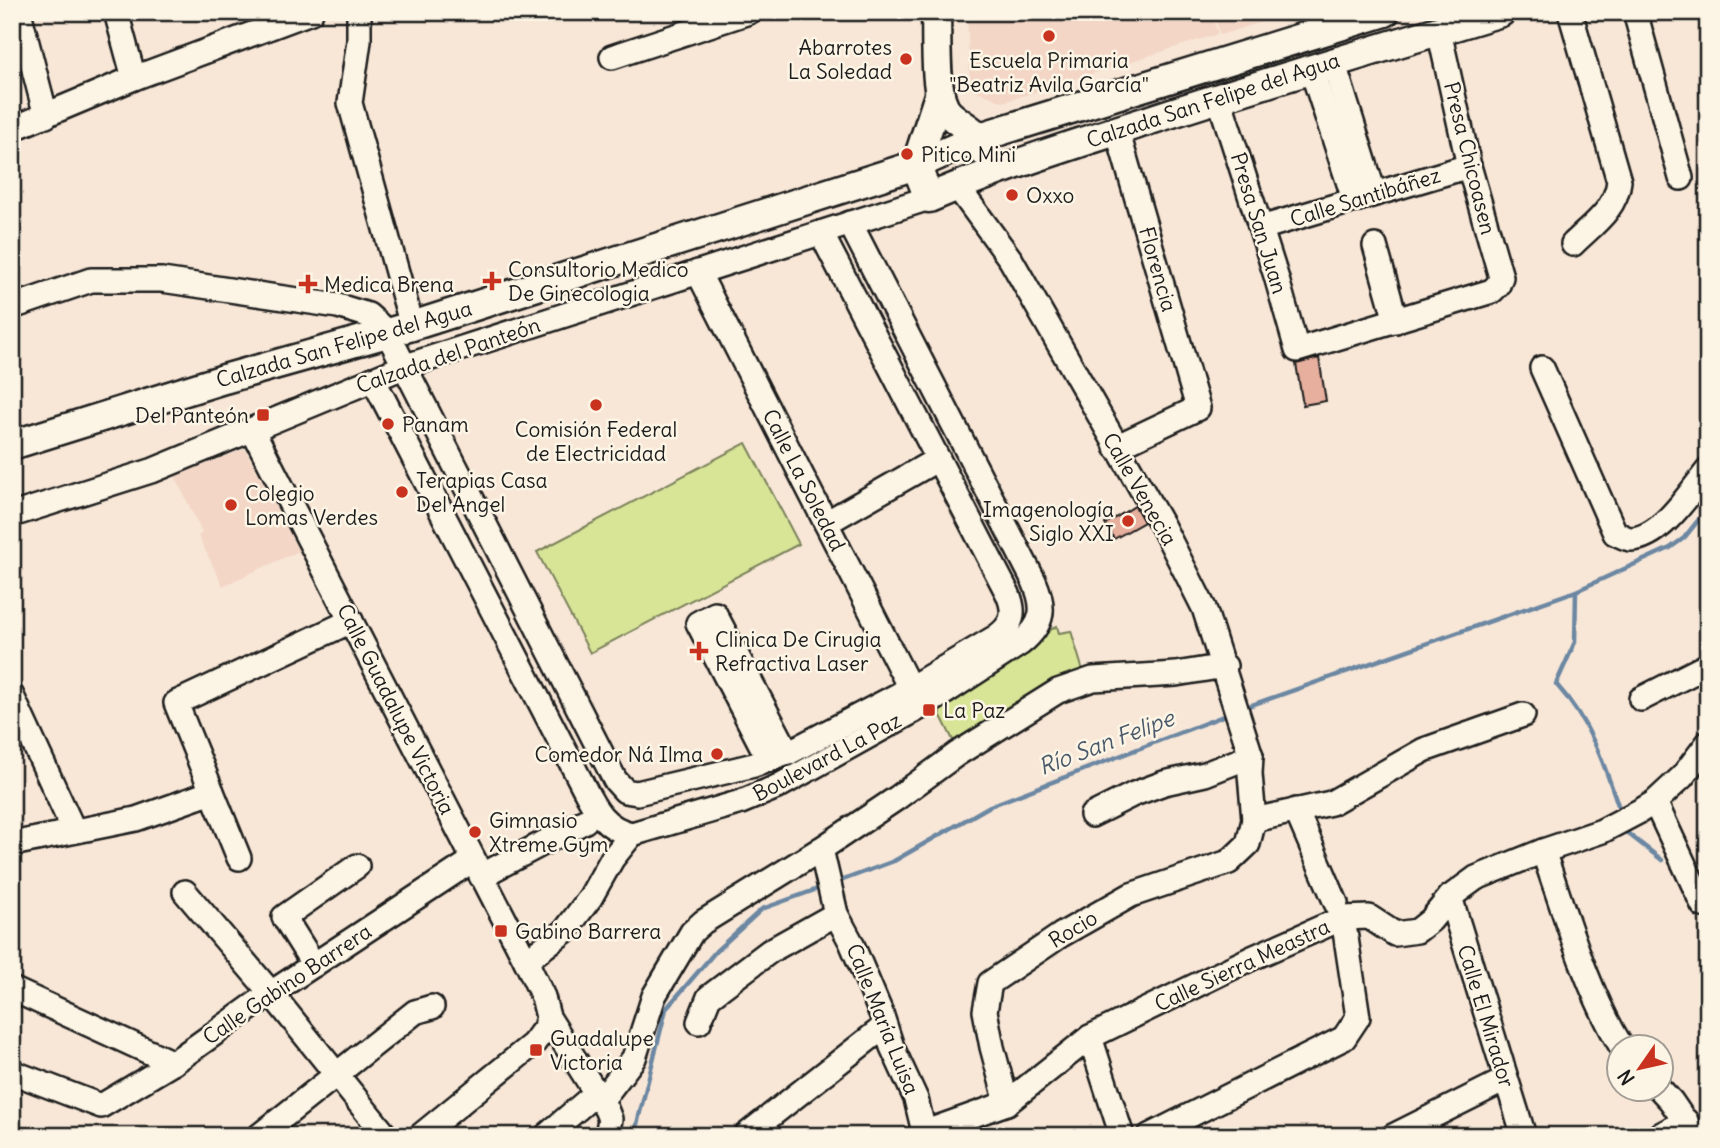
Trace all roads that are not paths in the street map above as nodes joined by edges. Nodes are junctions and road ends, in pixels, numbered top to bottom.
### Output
1 (19, 12) edge
2 (116, 12) edge
3 (311, 12) edge
4 (359, 12) edge
5 (749, 12) edge
6 (936, 12) edge
7 (1385, 12) edge
8 (1501, 12) edge
9 (1570, 12) edge
10 (1635, 12) edge
11 (1439, 31) junction
12 (612, 57) dead end
13 (1322, 64) junction
14 (134, 78) junction
15 (939, 95) junction
16 (1219, 97) junction
17 (46, 116) junction
18 (12, 129) edge
19 (1117, 131) junction
20 (980, 138) junction
21 (916, 165) junction
22 (1469, 166) junction
23 (1681, 177) dead end
24 (965, 182) junction
25 (1364, 196) junction
26 (929, 198) junction
27 (850, 223) junction
28 (1261, 228) junction
29 (821, 233) junction
30 (1573, 244) dead end
31 (1375, 246) dead end
32 (698, 272) junction
33 (12, 307) edge
34 (1396, 321) junction
35 (399, 329) junction
36 (403, 367) junction
37 (1542, 368) dead end
38 (373, 379) junction
39 (253, 430) junction
40 (12, 445) edge
41 (1116, 447) junction
42 (451, 460) junction
43 (938, 460) junction
44 (1708, 470) edge
45 (421, 476) junction
46 (984, 484) junction
47 (959, 499) junction
48 (12, 515) edge
49 (826, 523) junction
50 (1014, 542) junction
51 (988, 555) junction
52 (351, 621) junction
53 (552, 657) junction
54 (1708, 665) edge
55 (525, 670) junction
56 (1228, 676) junction
57 (910, 688) junction
58 (12, 696) edge
59 (1641, 699) dead end
60 (1523, 715) dead end
61 (586, 723) junction
62 (558, 736) junction
63 (1708, 743) edge
64 (1251, 756) junction
65 (779, 757) junction
66 (212, 792) junction
67 (1647, 806) junction
68 (1296, 810) junction
69 (1092, 815) dead end
70 (1254, 820) junction
71 (585, 821) dead end
72 (74, 831) junction
73 (632, 834) junction
74 (12, 844) edge
75 (821, 849) junction
76 (1543, 851) junction
77 (239, 858) dead end
78 (357, 866) dead end
79 (477, 868) junction
80 (185, 892) dead end
81 (1450, 897) junction
82 (1705, 904) edge
83 (835, 909) junction
84 (1339, 910) junction
85 (526, 961) junction
86 (314, 965) junction
87 (12, 989) edge
88 (271, 993) junction
89 (432, 1007) dead end
90 (548, 1017) junction
91 (699, 1021) dead end
92 (885, 1027) junction
93 (1613, 1032) edge
94 (1090, 1037) junction
95 (173, 1063) junction
96 (12, 1072) edge
97 (337, 1074) junction
98 (1505, 1080) junction
99 (598, 1097) junction
100 (1670, 1102) edge
101 (1007, 1103) junction
102 (1691, 1129) edge
103 (919, 1133) edge
104 (259, 1136) edge
105 (386, 1136) edge
106 (420, 1136) edge
107 (546, 1136) edge
108 (607, 1136) edge
109 (745, 1136) edge
110 (1122, 1136) edge
111 (1149, 1136) edge
112 (1393, 1136) edge
113 (1524, 1136) edge
114 (1658, 1136) edge

1 - 17 street
2 - 14 street
3 - 14 street
4 - 35 street, Boulevard La Paz
5 - 12 street
6 - 15 main road
7 - 20 main road, Calzada San Felipe del Agua
8 - 11 main road, Calzada San Felipe del Agua
9 - 30 street
10 - 23 street
11 - 13 main road, Calzada San Felipe del Agua
11 - 22 street, Presa Chicoasen
13 - 16 main road, Calzada San Felipe del Agua
13 - 25 street
14 - 17 street
15 - 20 main road
15 - 21 main road
16 - 19 main road, Calzada San Felipe del Agua
16 - 28 street, Presa San Juan
17 - 18 street
19 - 24 main road, Calzada San Felipe del Agua
19 - 41 street, Florencia
20 - 21 main road, Calzada San Felipe del Agua
20 - 24 main road
21 - 26 main road
21 - 35 main road, Calzada San Felipe del Agua
22 - 25 street, Calle Santibáñez
22 - 34 street, Presa Chicoasen
24 - 26 main road, Calzada San Felipe del Agua
24 - 41 street, Calle Venecia
25 - 28 street, Calle Santibáñez
26 - 27 street, Calzada del Panteón
27 - 29 street, Calzada del Panteón
27 - 46 street, Boulevard La Paz
28 - 34 street, Presa San Juan
29 - 32 street, Calzada del Panteón
29 - 43 street, Boulevard La Paz
31 - 34 street
32 - 36 street, Calzada del Panteón
32 - 49 street, Calle La Soledad
33 - 35 street
35 - 36 street, Boulevard La Paz
35 - 40 main road, Calzada San Felipe del Agua
36 - 38 street, Calzada del Panteón
36 - 42 street, Boulevard La Paz
37 - 44 street
38 - 39 street, Calzada del Panteón
38 - 45 street
39 - 48 street, Calzada del Panteón
39 - 52 street, Calle Guadalupe Victoria
41 - 56 street, Calle Venecia
42 - 45 street
42 - 53 street, Boulevard La Paz
43 - 47 street, Boulevard La Paz
43 - 49 street
45 - 55 street
46 - 47 street
46 - 50 street, Boulevard La Paz
47 - 51 street, Boulevard La Paz
49 - 57 street, Calle La Soledad
50 - 51 street
50 - 73 street, Boulevard La Paz
51 - 57 street, Boulevard La Paz
52 - 66 street
52 - 79 street, Calle Guadalupe Victoria
53 - 55 street
53 - 61 street, Boulevard La Paz
54 - 59 street
55 - 62 street
56 - 64 street, Calle Venecia
56 - 75 street
57 - 65 street, Boulevard La Paz
58 - 72 street
60 - 68 street
61 - 62 street
61 - 65 street, Boulevard La Paz
62 - 73 street
63 - 67 street, Calle Sierra Meastra
64 - 69 street
64 - 70 street, Calle Venecia
65 - 65 street
66 - 72 street
66 - 77 street
67 - 76 street, Calle Sierra Meastra
67 - 82 street
68 - 70 street
68 - 84 street
70 - 101 street, Rocio
71 - 79 street, Calle Gabino Barrera
72 - 74 street
73 - 85 street
75 - 83 street, Calle María Luisa
75 - 99 street
76 - 81 street, Calle Sierra Meastra
76 - 93 street
78 - 86 street
79 - 85 street, Calle Guadalupe Victoria
79 - 86 street, Calle Gabino Barrera
80 - 88 street
81 - 84 street, Calle Sierra Meastra
81 - 98 street, Calle El Mirador
83 - 91 street
83 - 92 street, Calle María Luisa
84 - 94 street, Calle Sierra Meastra
84 - 111 street
85 - 90 street, Calle Guadalupe Victoria
86 - 88 street, Calle Gabino Barrera
87 - 95 street
88 - 95 street, Calle Gabino Barrera
88 - 97 street
89 - 97 street
90 - 99 street, Calle Guadalupe Victoria
90 - 106 street
92 - 103 street, Calle María Luisa
92 - 109 street
94 - 101 street, Calle Sierra Meastra
94 - 110 street
95 - 96 street, Calle Gabino Barrera
97 - 104 street
97 - 105 street
98 - 112 street
98 - 113 street, Calle El Mirador
99 - 107 street
99 - 108 street, Calle Guadalupe Victoria
100 - 102 street
101 - 103 street, Calle Sierra Meastra
102 - 114 street

